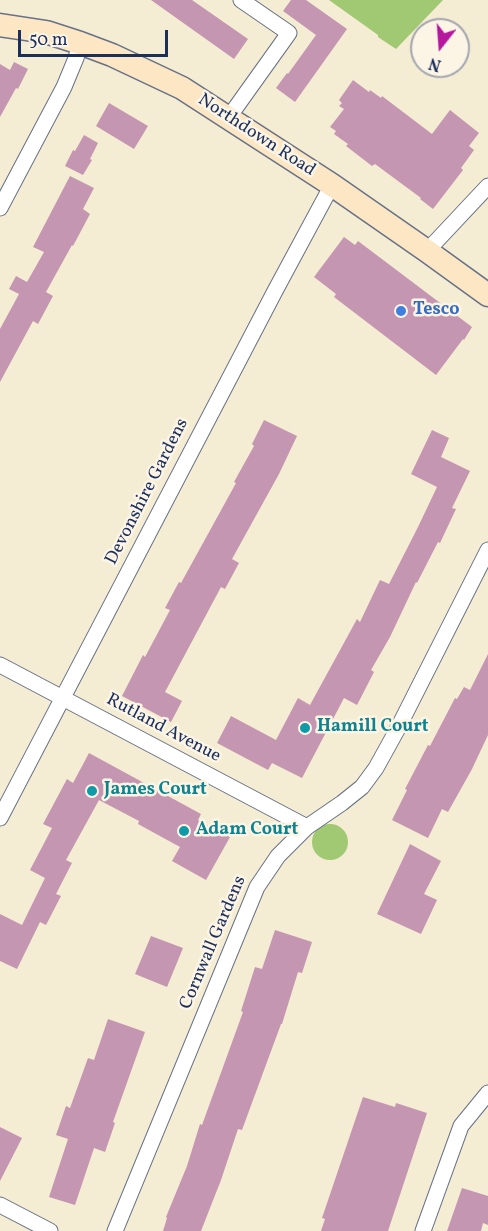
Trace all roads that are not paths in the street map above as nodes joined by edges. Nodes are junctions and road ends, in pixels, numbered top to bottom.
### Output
1 (241, 0) edge
2 (0, 25) edge
3 (80, 43) junction
4 (229, 117) junction
5 (332, 185) junction
6 (488, 186) edge
7 (0, 208) edge
8 (428, 250) junction
9 (488, 295) edge
10 (488, 549) edge
11 (0, 665) edge
12 (63, 698) junction
13 (0, 818) edge
14 (307, 828) junction
15 (486, 1100) edge
16 (0, 1205) edge
17 (50, 1231) edge
18 (114, 1231) edge
19 (423, 1231) edge

1 - 4 street
2 - 3 main road, Northdown Road
3 - 4 main road, Northdown Road
3 - 7 street
4 - 5 main road, Northdown Road
5 - 8 main road, Northdown Road
5 - 12 street, Devonshire Gardens
6 - 8 street
8 - 9 main road, Northdown Road
10 - 14 street, Cornwall Gardens
11 - 12 street, Rutland Avenue
12 - 13 street, Devonshire Gardens
12 - 14 street, Rutland Avenue
14 - 18 street, Cornwall Gardens
15 - 19 street
16 - 17 street

